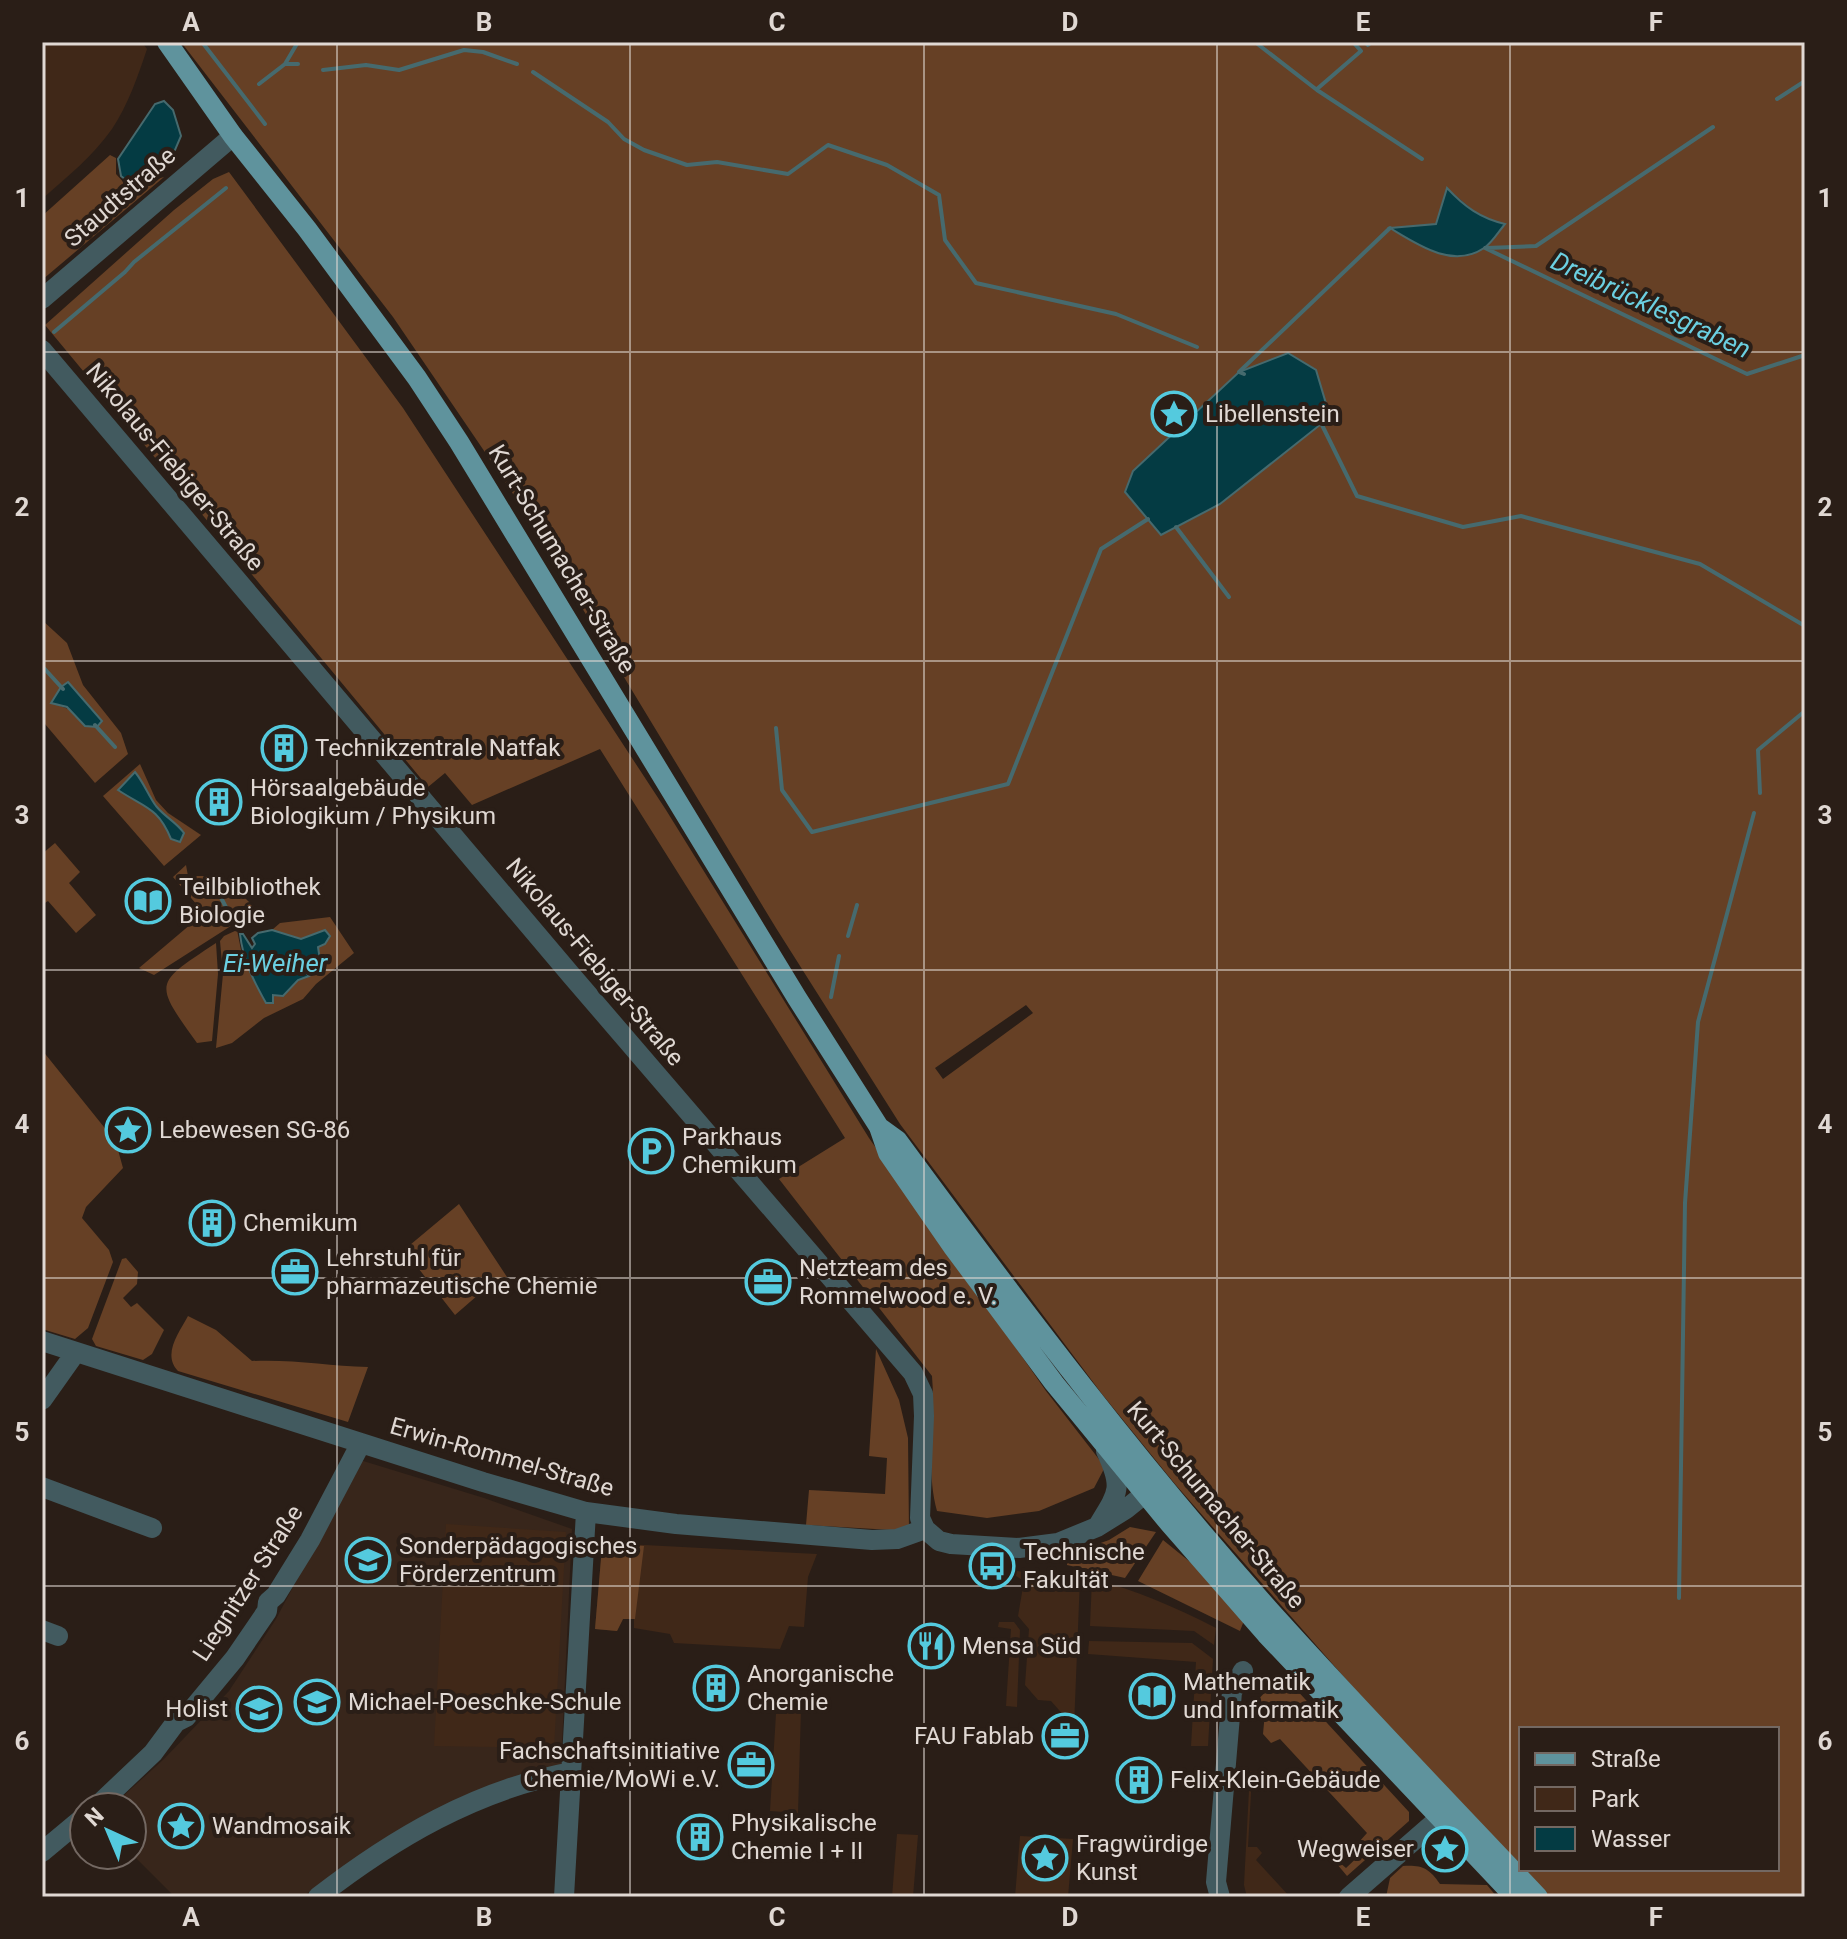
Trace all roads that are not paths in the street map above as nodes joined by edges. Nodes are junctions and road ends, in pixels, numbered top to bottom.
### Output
1 (167, 42) edge
2 (233, 136) junction
3 (42, 299) edge
4 (42, 350) edge
5 (879, 1127) junction
6 (42, 1341) edge
7 (76, 1352) junction
8 (42, 1400) edge
9 (1100, 1439) junction
10 (361, 1443) junction
11 (42, 1487) edge
12 (1152, 1488) junction
13 (586, 1512) junction
14 (1097, 1527) junction
15 (152, 1528) dead end
16 (925, 1529) junction
17 (1243, 1671) dead end
18 (571, 1772) junction
19 (113, 1791) edge
20 (1446, 1812) junction
21 (68, 1830) edge
22 (42, 1852) edge
23 (1353, 1896) edge
24 (318, 1897) edge
25 (564, 1897) edge
26 (1220, 1897) edge
27 (1515, 1897) edge
28 (1538, 1897) edge

1 - 2 main road, Kurt-Schumacher-Straße
2 - 3 street, Staudtstraße
2 - 5 main road, Kurt-Schumacher-Straße
4 - 16 street, Nikolaus-Fiebiger-Straße
5 - 9 main road, Kurt-Schumacher-Straße
5 - 12 main road, Kurt-Schumacher-Straße
6 - 7 street, Erwin-Rommel-Straße
7 - 8 street
7 - 10 street, Erwin-Rommel-Straße
9 - 12 main road, Kurt-Schumacher-Straße
9 - 14 street
10 - 13 street, Erwin-Rommel-Straße
10 - 19 street, Liegnitzer Straße
11 - 15 street
12 - 14 street
12 - 20 main road, Kurt-Schumacher-Straße
13 - 16 street, Erwin-Rommel-Straße
13 - 18 street
14 - 16 street
17 - 26 street
18 - 24 street
18 - 25 street
20 - 23 street
20 - 27 main road, Kurt-Schumacher-Straße
20 - 28 main road, Kurt-Schumacher-Straße
21 - 22 street

